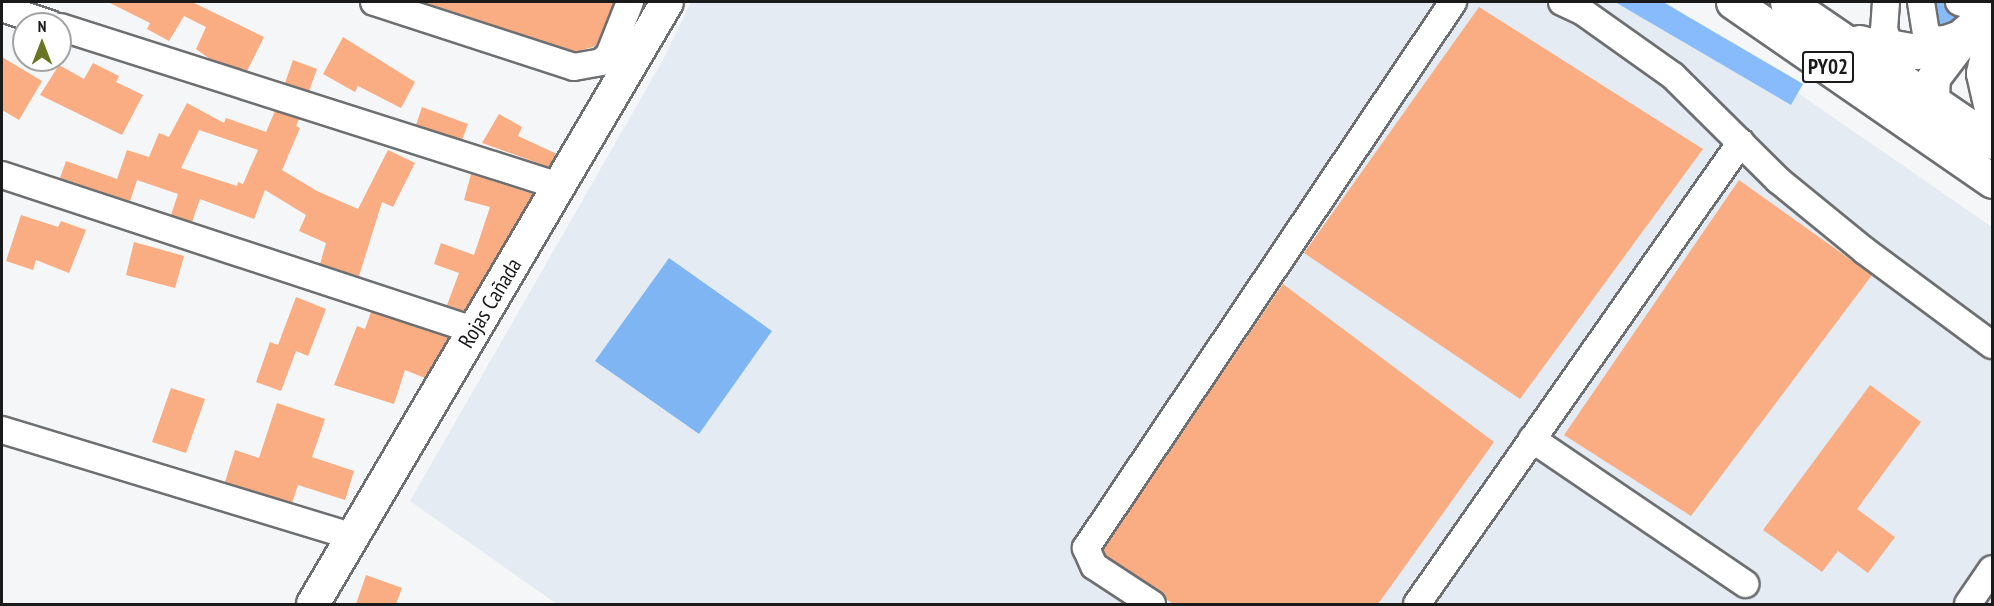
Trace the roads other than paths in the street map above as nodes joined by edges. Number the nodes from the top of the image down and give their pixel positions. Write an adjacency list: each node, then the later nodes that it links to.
1 (374, 2): 2 (street)
2 (630, 2)
3 (667, 2): 21 (main road, Rojas Cañada)
4 (1453, 2): 30 (street)
5 (1562, 2): 16 (street)
6 (1733, 2): 20 (highway, PY02)
7 (1751, 2): 14 (highway)
8 (1789, 2): 13 (highway, PY02)
9 (1885, 7): 10 (street); 11 (street)
10 (1921, 8): 11 (street)
11 (1975, 23): 13 (highway); 14 (main road); 15 (highway)
12 (72, 31): 21 (street)
13 (1832, 32): 14 (highway, PY02)
14 (1929, 95): 17 (highway, PY02); 18 (highway)
15 (1992, 114)
16 (1741, 142): 23 (street); 25 (street)
17 (1992, 142)
18 (1992, 168)
19 (2, 175): 22 (street)
20 (1992, 181)
21 (559, 186): 22 (main road, Rojas Cañada)
22 (474, 330): 26 (main road, Rojas Cañada)
23 (1992, 345)
24 (2, 430): 26 (street)
25 (1532, 439): 28 (street); 31 (street)
26 (350, 536): 29 (main road, Rojas Cañada)
27 (1992, 569): 32 (street)
28 (1745, 584)
29 (313, 604)
30 (1152, 604)
31 (1417, 604)
32 (1968, 604)

